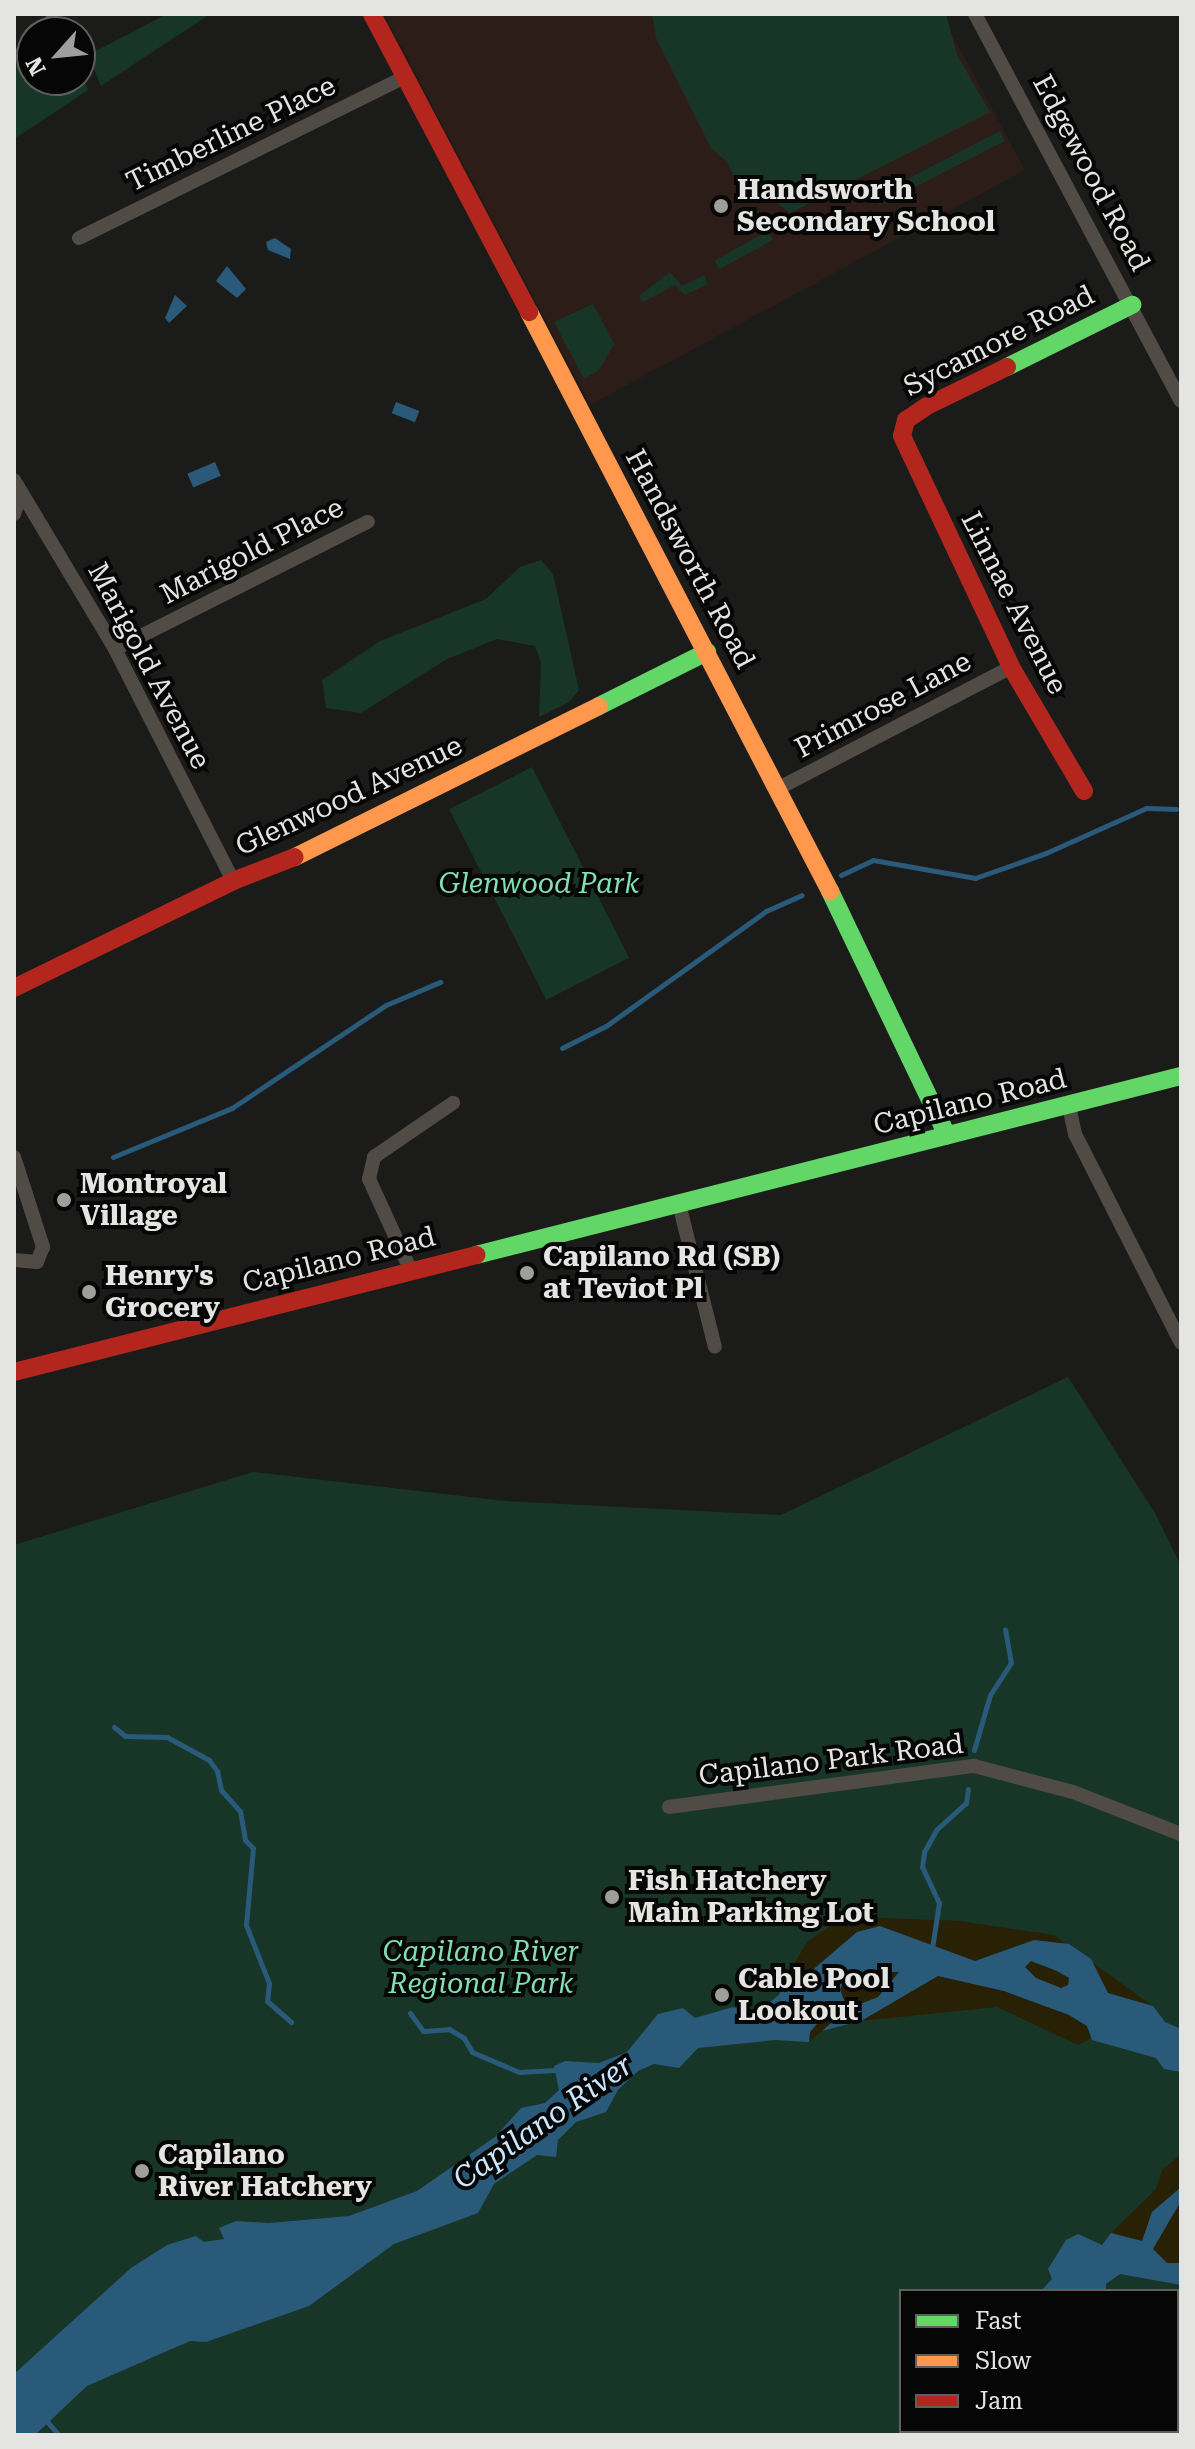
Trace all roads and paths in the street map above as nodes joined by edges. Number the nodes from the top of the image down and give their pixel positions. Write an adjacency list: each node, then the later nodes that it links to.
1 (372, 14): 3 (street, Handsworth Road)
2 (975, 14): 5 (street, Edgewood Road)
3 (405, 77): 4 (street, Timberline Place); 12 (street, Handsworth Road)
4 (79, 238)
5 (1132, 305): 6 (street, Edgewood Road); 7 (street, Sycamore Road)
6 (1181, 401)
7 (902, 436): 13 (street, Linnae Avenue)
8 (18, 486): 9 (street); 11 (street, Marigold Avenue)
9 (14, 514)
10 (368, 522): 11 (street, Marigold Place)
11 (115, 649): 16 (street, Marigold Avenue)
12 (707, 652): 14 (street, Handsworth Road); 16 (street, Glenwood Avenue)
13 (1011, 667): 14 (street, Primrose Lane); 15 (street, Linnae Avenue)
14 (779, 788): 21 (street, Handsworth Road)
15 (1084, 791)
16 (233, 881): 17 (street, Glenwood Avenue)
17 (14, 988)
18 (1181, 1076): 20 (street, Capilano Road)
19 (453, 1103): 25 (street)
20 (1069, 1106): 21 (street, Capilano Road); 26 (street)
21 (947, 1135): 23 (street, Capilano Road)
22 (14, 1157): 24 (street)
23 (679, 1204): 25 (street, Capilano Road); 27 (street)
24 (14, 1260)
25 (411, 1271): 28 (street, Capilano Road)
26 (1181, 1343)
27 (715, 1347)
28 (14, 1372)
29 (669, 1807): 30 (street, Capilano Park Road)
30 (1181, 1834)

